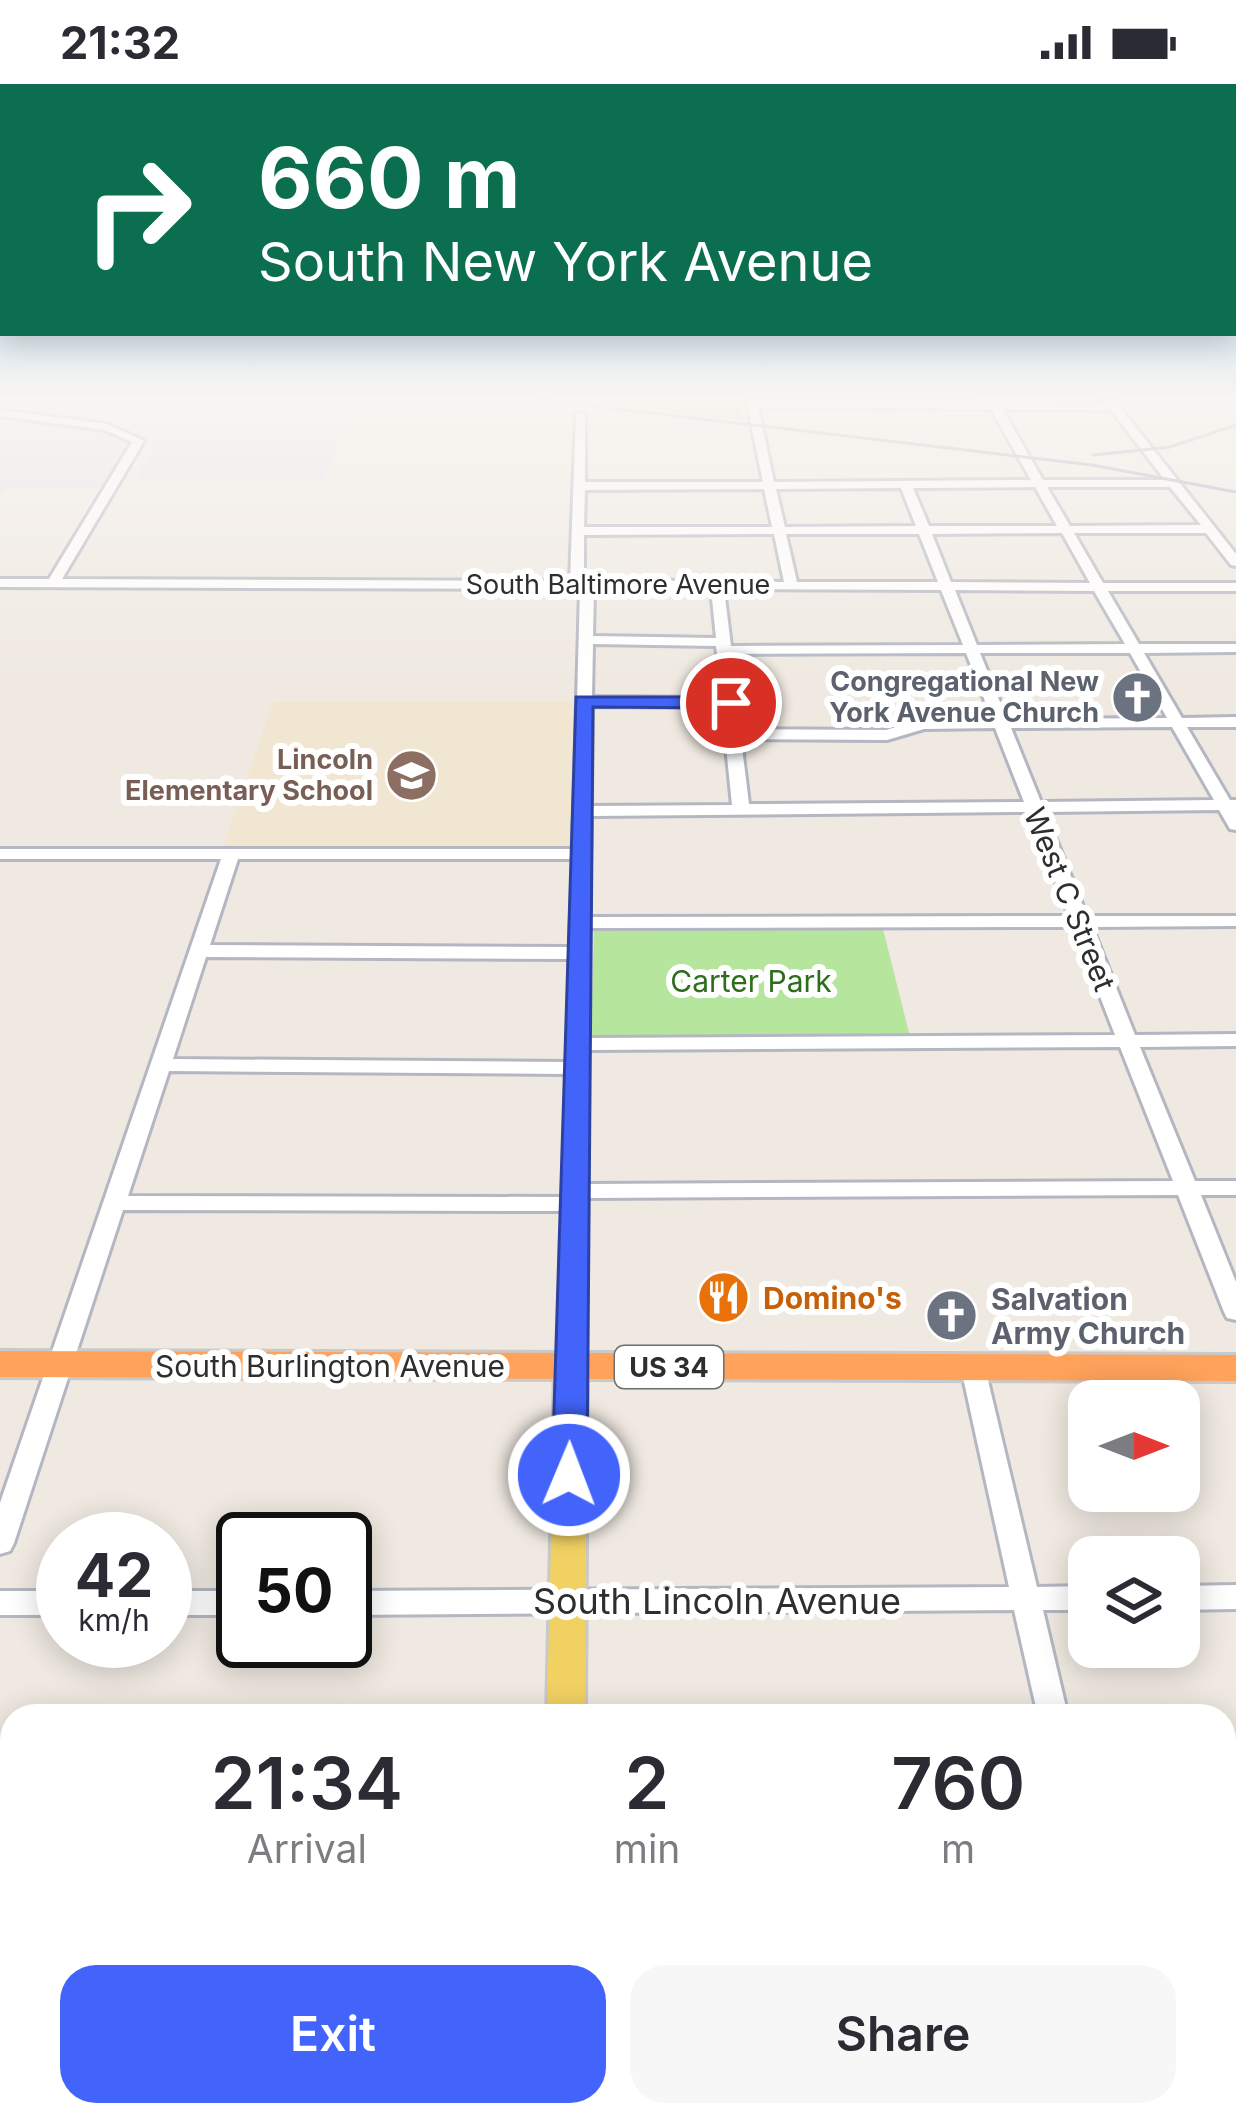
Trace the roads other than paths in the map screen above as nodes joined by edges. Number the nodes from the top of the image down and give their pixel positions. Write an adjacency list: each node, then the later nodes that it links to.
1 (108, 495): 14 (street)
2 (581, 495): 10 (street)
3 (771, 495): 11 (street)
4 (910, 495): 8 (street, West C Street)
5 (1046, 495): 9 (street)
6 (1184, 495): 7 (street)
7 (1211, 529): 9 (street); 12 (street)
8 (922, 530): 9 (street); 11 (street); 18 (street, West C Street)
9 (1066, 530): 19 (street)
10 (579, 531): 11 (street); 15 (street)
11 (780, 531): 17 (street)
12 (1236, 562)
13 (0, 583): 14 (street, South Baltimore Avenue)
14 (53, 583): 15 (street, South Baltimore Avenue)
15 (582, 583): 16 (street, South Baltimore Avenue); 21 (street)
16 (717, 585): 17 (street, South Baltimore Avenue); 22 (street)
17 (791, 585): 18 (street, South Baltimore Avenue)
18 (943, 586): 19 (street, South Baltimore Avenue); 25 (street, West C Street)
19 (1098, 586): 20 (street, South Baltimore Avenue); 24 (street)
20 (1236, 587)
21 (584, 640): 22 (street); 26 (street)
22 (723, 646): 25 (street); 27 (street)
23 (1236, 648): 24 (street)
24 (1134, 649): 25 (street); 28 (street)
25 (969, 650): 30 (street, West C Street)
26 (583, 701): 27 (street); 34 (street)
27 (731, 703): 31 (street)
28 (1176, 722): 29 (street); 30 (street); 32 (street)
29 (1236, 722)
30 (999, 723): 31 (street); 33 (street, West C Street)
31 (735, 734): 35 (street)
32 (1230, 805): 33 (street); 36 (street)
33 (1033, 806): 35 (street); 42 (street, West C Street)
34 (580, 811): 35 (street); 38 (street)
35 (741, 812)
36 (1236, 825)
37 (0, 854): 39 (street)
38 (581, 854): 39 (street); 41 (street)
39 (231, 855): 43 (street)
40 (1236, 921): 42 (street)
41 (579, 923): 42 (street); 44 (street)
42 (1081, 923): 46 (street, West C Street)
43 (199, 951): 44 (street); 48 (street)
44 (578, 953): 47 (street)
45 (1236, 1040): 46 (street)
46 (1127, 1041): 47 (street); 50 (street, West C Street)
47 (577, 1044): 49 (street)
48 (161, 1065): 49 (street); 53 (street)
49 (577, 1068): 52 (street)
50 (1186, 1188): 51 (street); 52 (street); 54 (street, West C Street)
51 (1236, 1188)
52 (574, 1197): 53 (street); 57 (street)
53 (114, 1203): 56 (street)
54 (1236, 1312)
55 (0, 1364): 56 (highway, South Burlington Avenue / US 34)
56 (59, 1364): 57 (highway, South Burlington Avenue / US 34); 60 (street)
57 (571, 1367): 58 (highway, South Burlington Avenue / US 34); 66 (main road)
58 (974, 1368): 59 (highway, South Burlington Avenue / US 34); 64 (street)
59 (1236, 1369)
60 (0, 1543)
61 (1068, 1598): 64 (street, South Lincoln Avenue)
62 (1200, 1598): 63 (street)
63 (1236, 1598)
64 (1027, 1599): 66 (street, South Lincoln Avenue); 70 (street)
65 (372, 1603): 66 (street, South Lincoln Avenue)
66 (568, 1603): 69 (main road)
67 (0, 1604): 68 (street)
68 (36, 1604)
69 (566, 1704)
70 (1050, 1704)

